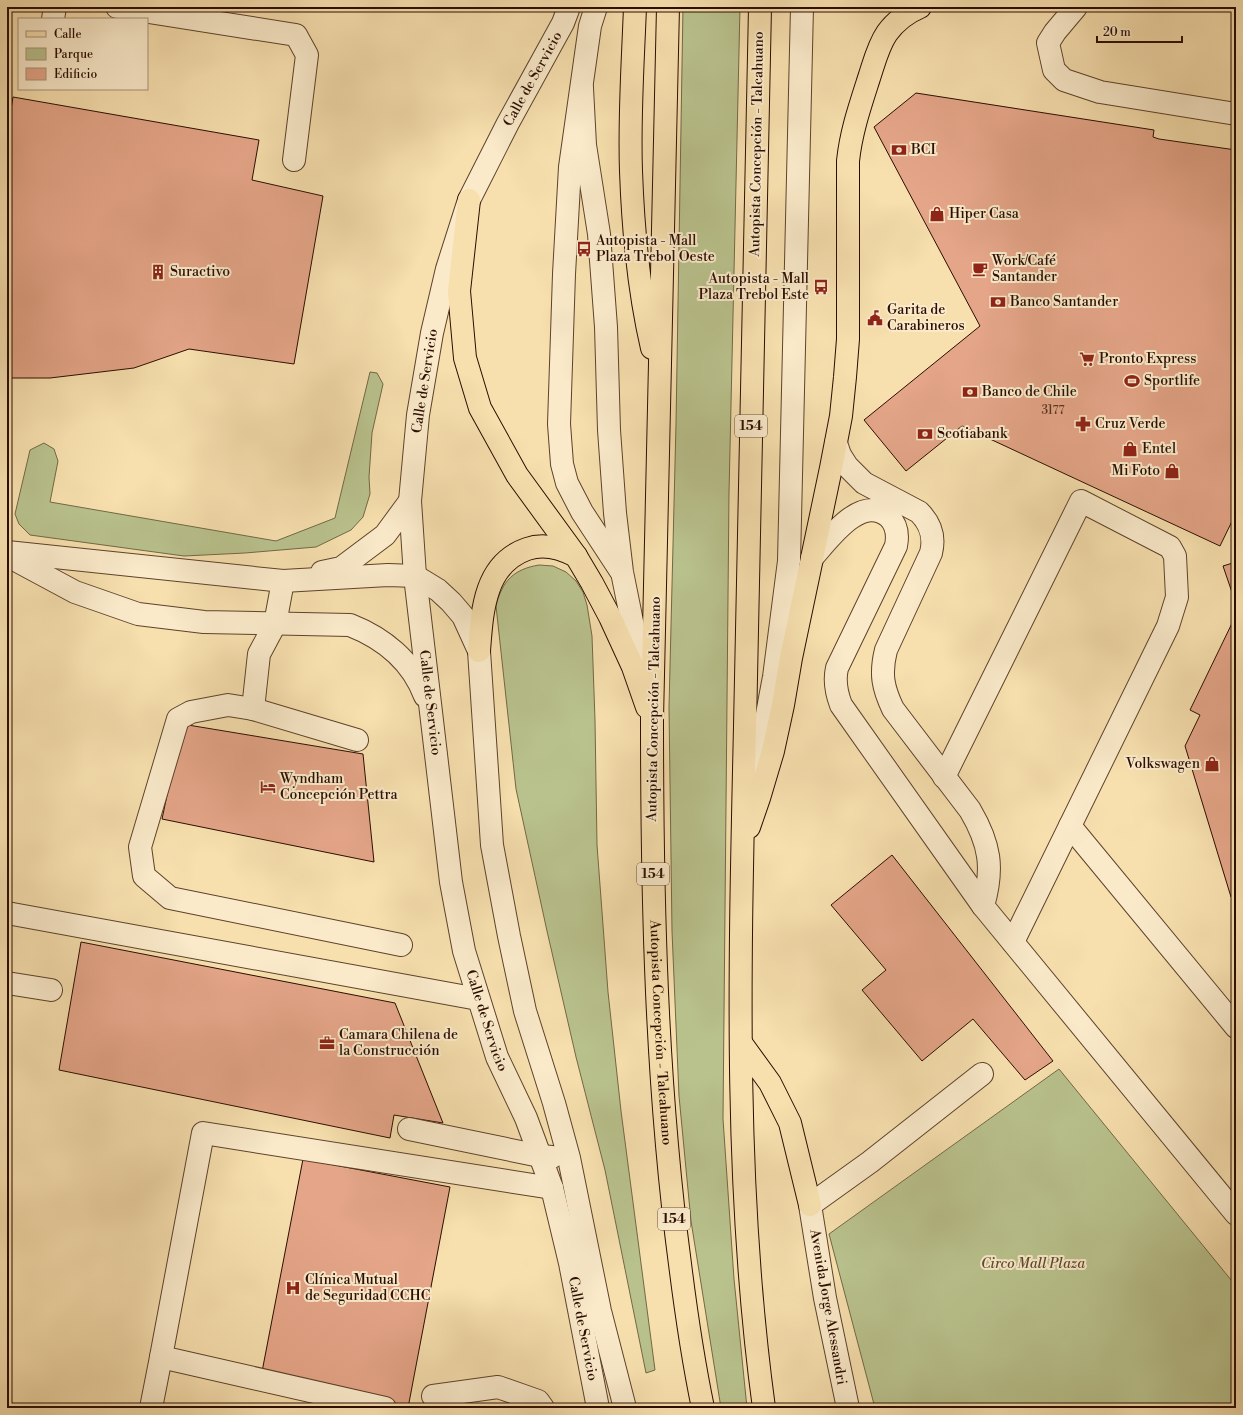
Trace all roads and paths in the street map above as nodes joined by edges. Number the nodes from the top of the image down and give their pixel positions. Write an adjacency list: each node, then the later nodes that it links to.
1 (54, 7): 11 (street)
2 (117, 7): 14 (street)
3 (569, 7): 15 (street, Calle de Servicio)
4 (596, 7): 12 (street)
5 (635, 7): 16 (main road)
6 (668, 7): 16 (main road, Autopista Concepción - Talcahuano / 154)
7 (760, 7): 34 (main road, Autopista Concepción - Talcahuano / 154)
8 (802, 7): 34 (street)
9 (920, 7): 17 (main road)
10 (1076, 7): 13 (street)
11 (54, 18)
12 (582, 88): 23 (street); 23 (street)
13 (1236, 114)
14 (294, 160)
15 (469, 200): 18 (street, Calle de Servicio); 21 (main road)
16 (660, 385): 30 (main road, Autopista Concepción - Talcahuano / 154)
17 (836, 443): 22 (main road); 32 (street)
18 (410, 501): 24 (street, Calle de Servicio); 25 (street)
19 (7, 552): 25 (street)
20 (7, 556): 26 (street)
21 (576, 556): 27 (main road); 30 (main road)
22 (812, 558): 34 (main road); 35 (street)
23 (622, 572): 30 (street)
24 (415, 576): 25 (street); 27 (street); 29 (street, Calle de Servicio)
25 (283, 581): 26 (street)
26 (275, 624): 28 (street); 29 (street)
27 (479, 651): 47 (street, Calle de Servicio)
28 (253, 709): 31 (street); 38 (street)
29 (431, 714): 41 (street, Calle de Servicio)
30 (652, 719): 58 (main road, Autopista Concepción - Talcahuano / 154)
31 (357, 740)
32 (944, 777): 33 (street); 35 (street)
33 (1070, 826): 37 (street); 42 (street)
34 (742, 845): 43 (main road, Autopista Concepción - Talcahuano / 154)
35 (983, 906): 37 (street)
36 (7, 913): 41 (street)
37 (1013, 942): 50 (street)
38 (401, 945)
39 (7, 983): 40 (street)
40 (51, 990)
41 (478, 1000): 46 (street, Calle de Servicio)
42 (1236, 1027)
43 (741, 1043): 49 (main road); 59 (main road, Autopista Concepción - Talcahuano / 154)
44 (982, 1074): 49 (street)
45 (409, 1129): 46 (street)
46 (540, 1156): 47 (street); 48 (street, Calle de Servicio)
47 (569, 1158): 57 (street, Calle de Servicio)
48 (552, 1188): 51 (street); 56 (street, Calle de Servicio)
49 (810, 1205): 60 (street, Avenida Jorge Alessandri)
50 (1236, 1214)
51 (162, 1357): 53 (street); 54 (street)
52 (432, 1396): 55 (street)
53 (151, 1408)
54 (385, 1408)
55 (543, 1408)
56 (598, 1408)
57 (625, 1408)
58 (703, 1408)
59 (764, 1408)
60 (848, 1408)

